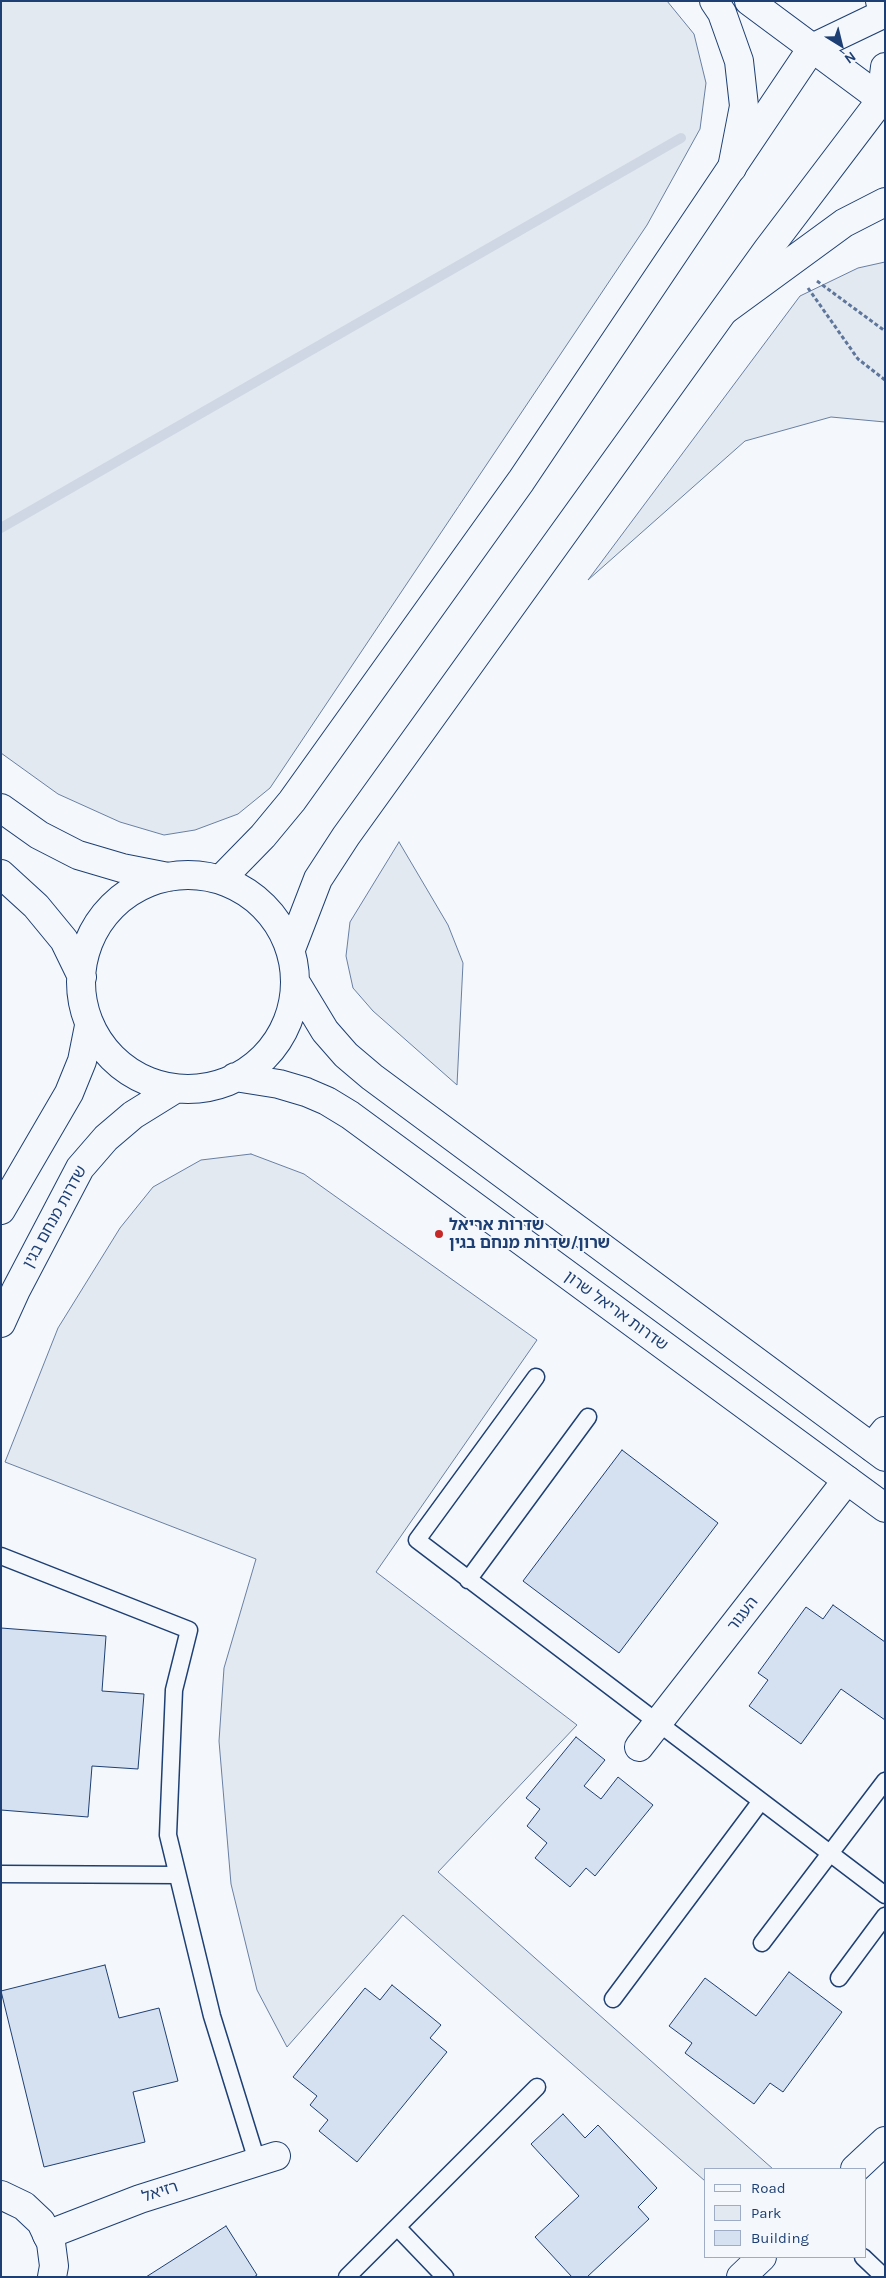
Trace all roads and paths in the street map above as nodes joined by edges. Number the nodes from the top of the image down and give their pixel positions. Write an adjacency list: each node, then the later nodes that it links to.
1 (714, 1): 9 (main road)
2 (749, 1): 6 (main road)
3 (880, 1): 4 (main road)
4 (885, 5)
5 (885, 12): 6 (main road)
6 (812, 48): 8 (main road); 9 (main road)
7 (885, 67): 8 (main road)
8 (883, 101): 12 (main road)
9 (732, 168): 18 (main road)
10 (885, 202): 11 (main road)
11 (789, 261): 12 (main road); 13 (path); 14 (path)
12 (725, 310): 19 (main road)
13 (885, 331)
14 (885, 380)
15 (1, 808): 17 (main road)
16 (1, 874): 20 (main road)
17 (170, 877): 18 (main road); 20 (main road)
18 (221, 879): 19 (main road)
19 (291, 949): 21 (main road)
20 (82, 977): 22 (main road)
21 (296, 983): 23 (main road); 29 (main road)
22 (89, 1026): 24 (main road); 25 (main road)
23 (235, 1077): 24 (main road); 30 (main road, שדרות אריאל שרון)
24 (175, 1089): 26 (main road, שדרות מנחם בגין)
25 (1, 1210)
26 (1, 1323)
27 (536, 1377): 33 (lane)
28 (588, 1417): 33 (lane)
29 (880, 1445)
30 (847, 1480): 31 (main road, שדרות אריאל שרון); 34 (main road, העגור)
31 (885, 1508)
32 (1, 1556): 40 (lane)
33 (468, 1580): 34 (lane)
34 (658, 1723): 35 (main road, העגור); 37 (lane)
35 (639, 1747)
36 (885, 1781): 38 (lane)
37 (761, 1801): 38 (lane); 45 (lane)
38 (830, 1853): 41 (lane); 43 (lane)
39 (1, 1874): 40 (lane)
40 (177, 1875): 48 (lane)
41 (885, 1895)
42 (885, 1916): 44 (lane)
43 (762, 1943)
44 (839, 1978)
45 (613, 1999)
46 (537, 2087): 51 (lane)
47 (885, 2141): 49 (main road)
48 (266, 2159): 52 (main road, רזיאל)
49 (856, 2168)
50 (2, 2194): 52 (main road)
51 (396, 2227): 56 (lane); 57 (lane)
52 (47, 2235): 55 (main road)
53 (761, 2258): 58 (main road)
54 (865, 2258): 59 (lane)
55 (52, 2277)
56 (347, 2277)
57 (445, 2277)
58 (741, 2277)
59 (884, 2277)

